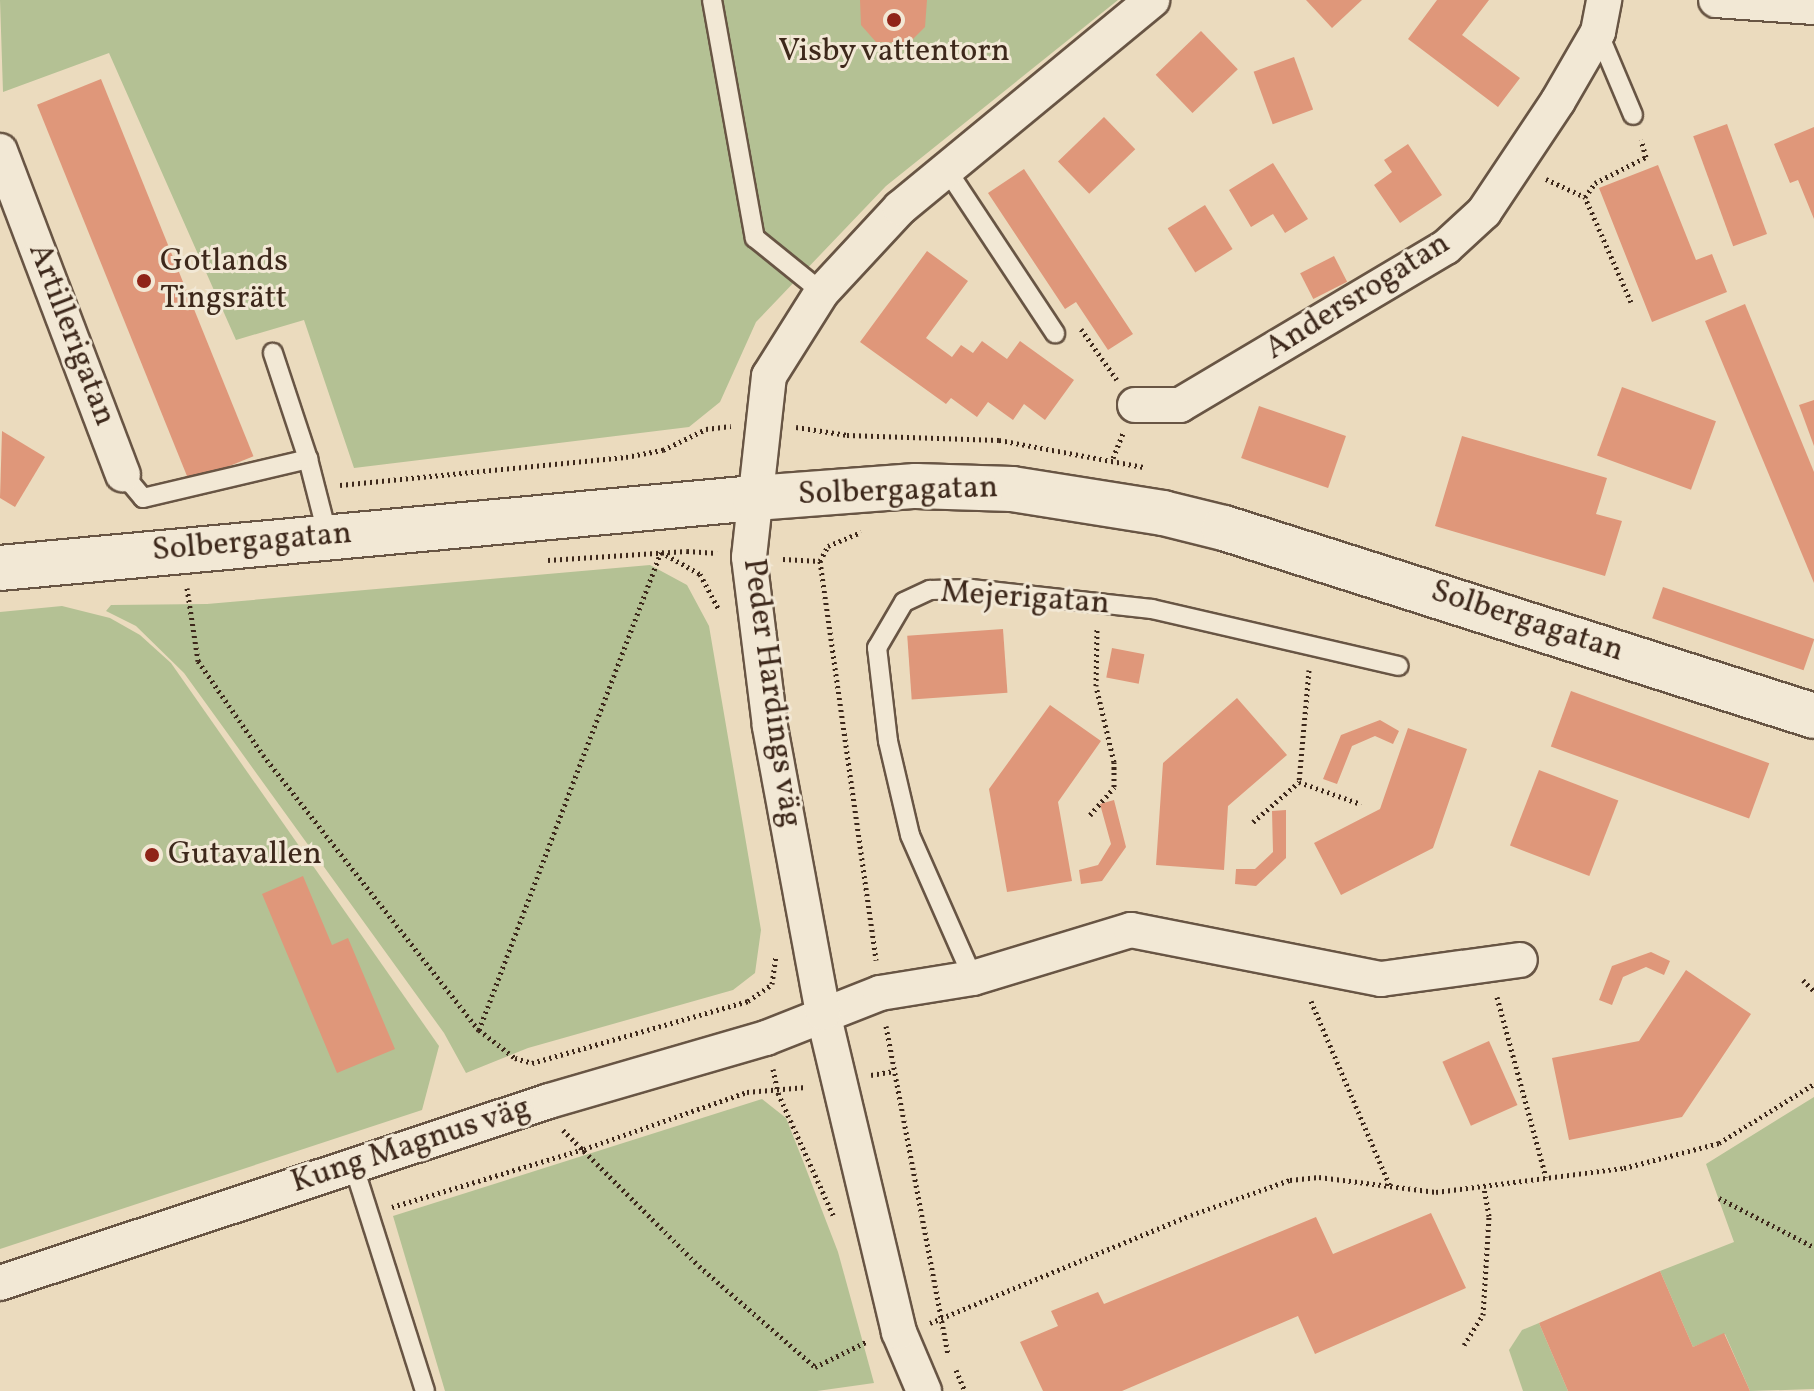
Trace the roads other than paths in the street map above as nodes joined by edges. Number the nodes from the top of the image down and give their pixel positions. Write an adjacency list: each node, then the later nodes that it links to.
1 (712, 0): 9 (lane)
2 (1152, 0): 8 (street, Peder Hardings väg)
3 (1716, 0): 4 (street)
4 (1814, 7)
5 (1601, 16): 6 (lane); 12 (street, Andersrogatan)
6 (1633, 115)
7 (0, 151): 14 (street, Artillerigatan)
8 (947, 170): 9 (street, Peder Hardings väg); 10 (lane)
9 (822, 292): 15 (street, Peder Hardings väg)
10 (1055, 333)
11 (273, 353): 13 (lane)
12 (1135, 405)
13 (308, 459): 14 (lane); 16 (lane)
14 (123, 474)
15 (755, 498): 16 (main road, Solbergagatan); 19 (main road, Solbergagatan); 22 (street, Peder Hardings väg)
16 (328, 537): 17 (main road, Solbergagatan)
17 (0, 568)
18 (1398, 666): 21 (lane, Mejerigatan)
19 (1814, 716)
20 (1504, 963): 21 (street)
21 (973, 978): 22 (street)
22 (823, 1013): 23 (street, Kung Magnus väg); 26 (street, Peder Hardings väg)
23 (353, 1164): 24 (street, Kung Magnus väg); 25 (lane)
24 (0, 1283)
25 (425, 1391)
26 (924, 1391)

